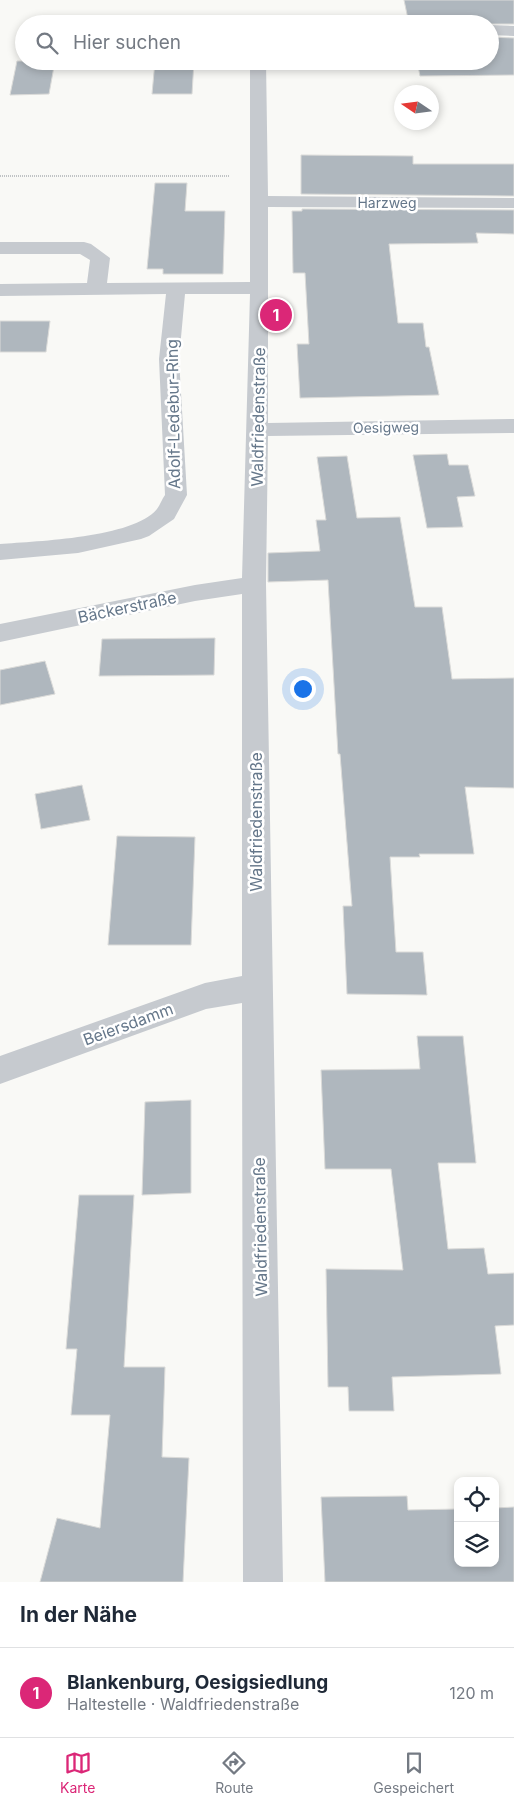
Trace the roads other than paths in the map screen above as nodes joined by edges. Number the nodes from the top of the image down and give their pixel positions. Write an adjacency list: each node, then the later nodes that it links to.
1 (499, 31): 2 (street)
2 (514, 32)
3 (258, 70): 4 (street, Waldfriedenstraße)
4 (260, 201): 5 (street, Harzweg); 8 (street, Waldfriedenstraße)
5 (514, 203)
6 (0, 248): 9 (street)
7 (176, 288): 8 (street); 9 (street); 13 (street, Adolf-Ledebur-Ring)
8 (260, 288): 12 (street, Waldfriedenstraße)
9 (96, 289): 10 (street)
10 (0, 290)
11 (514, 426): 12 (street, Oesigweg)
12 (259, 430): 14 (street, Waldfriedenstraße)
13 (0, 552)
14 (254, 584): 15 (street, Bäckerstraße); 16 (street, Waldfriedenstraße)
15 (0, 633)
16 (258, 987): 17 (street, Beiersdamm); 18 (street, Waldfriedenstraße)
17 (0, 1070)
18 (263, 1582)

